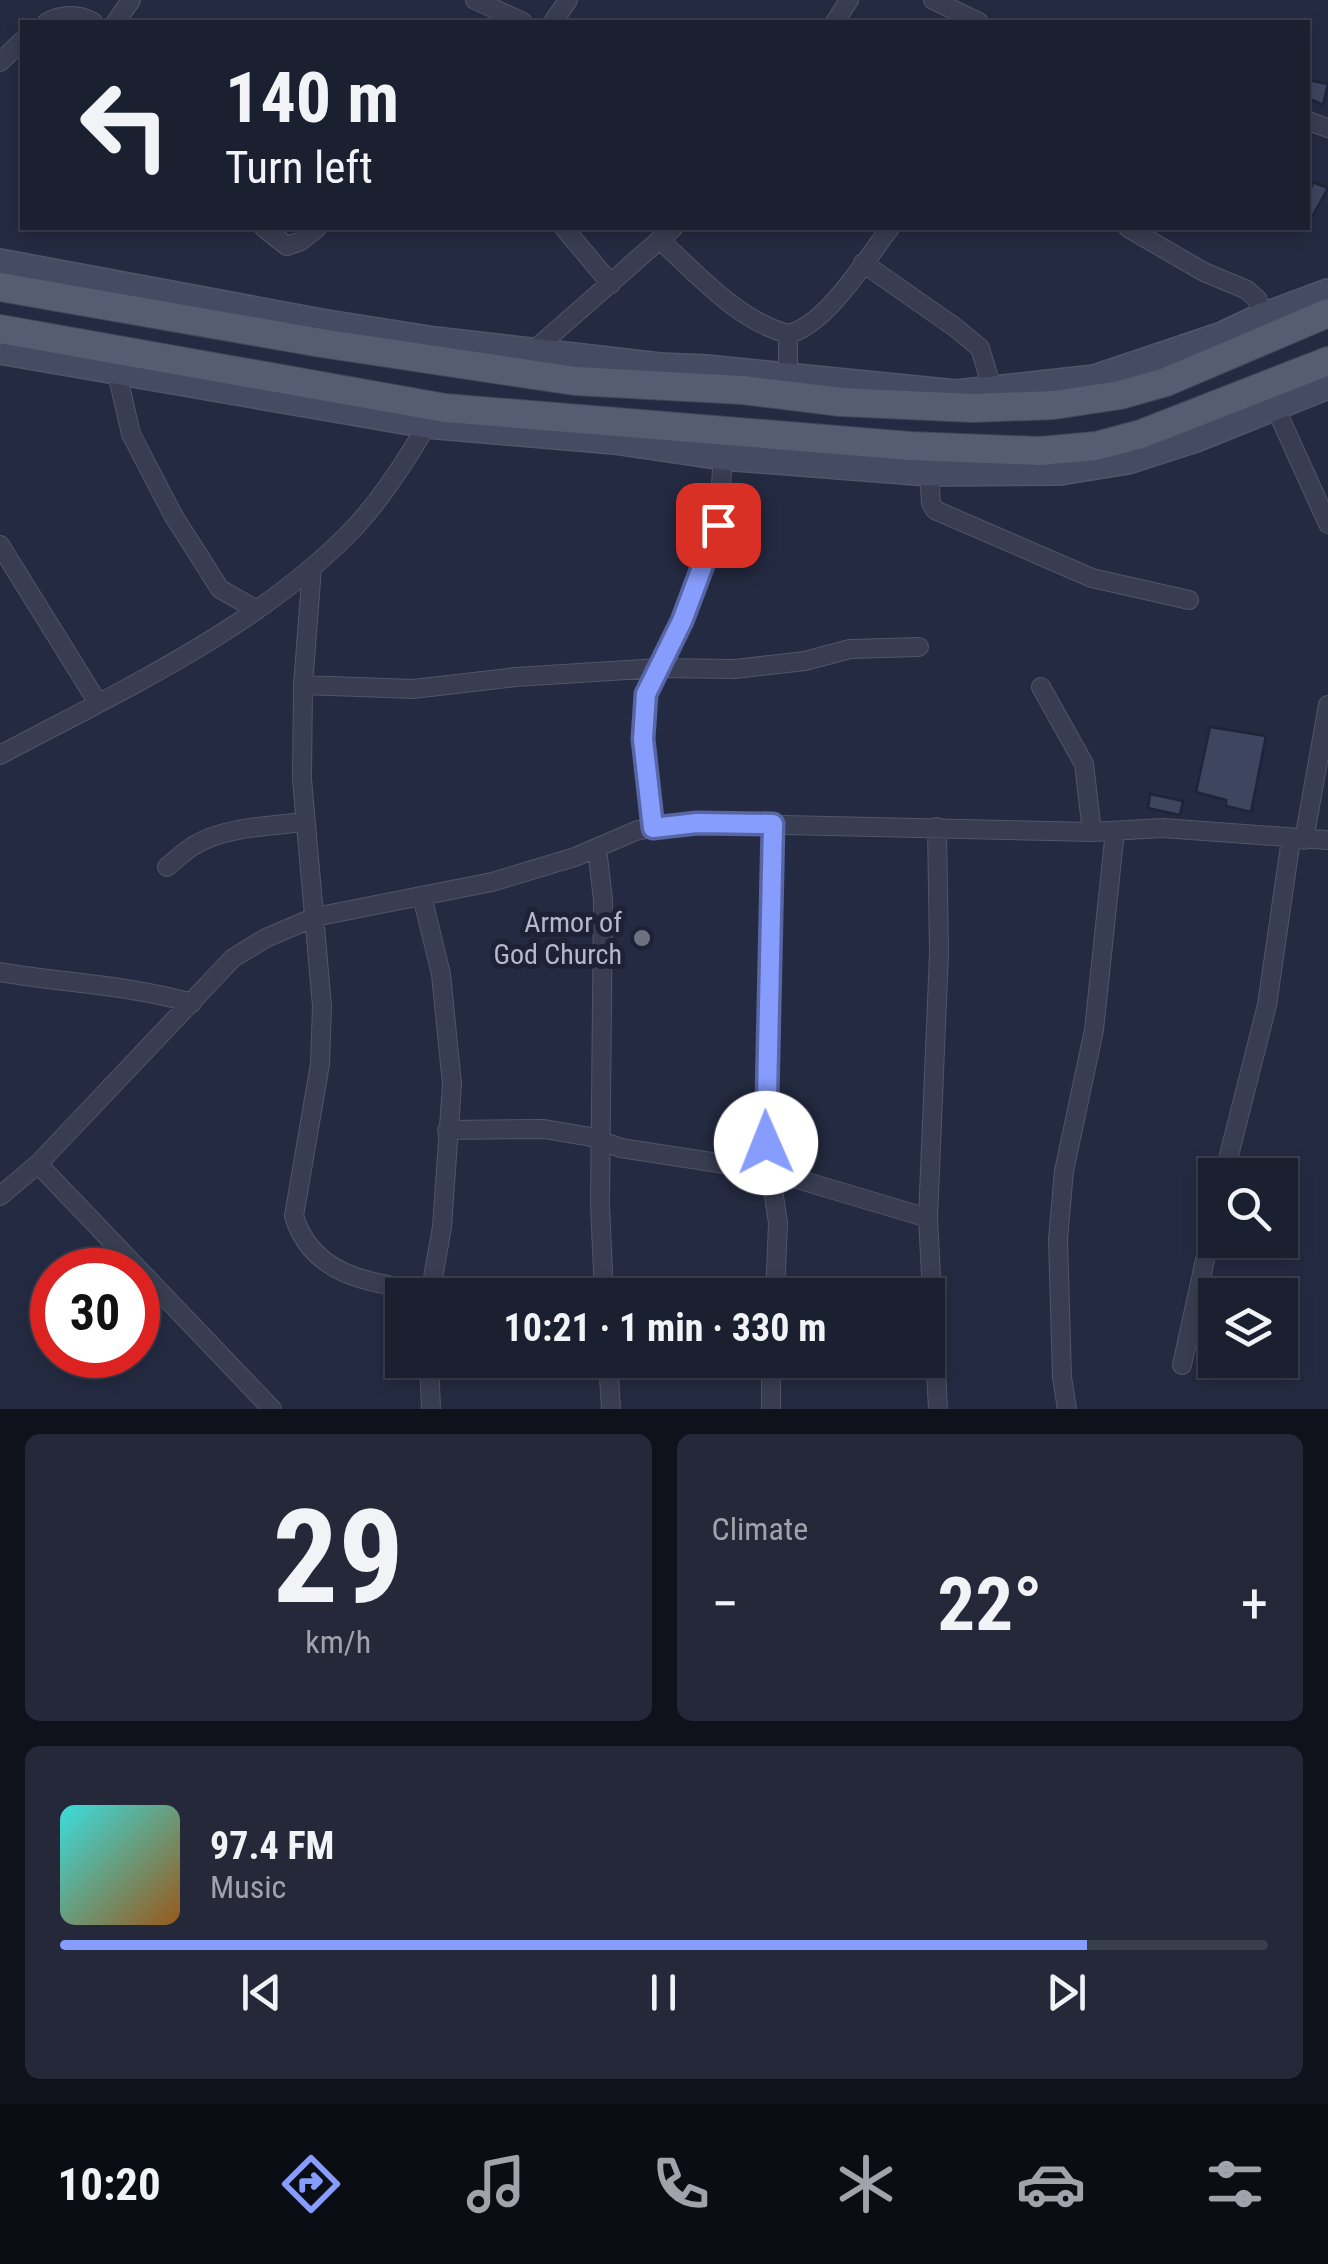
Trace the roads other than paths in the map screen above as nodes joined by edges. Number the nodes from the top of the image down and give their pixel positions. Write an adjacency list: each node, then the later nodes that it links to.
1 (475, 0): 5 (street)
2 (933, 0): 6 (street)
3 (53, 20): 4 (street)
4 (88, 20)
5 (511, 20)
6 (975, 20)
7 (20, 44): 8 (street)
8 (0, 62)
9 (266, 230): 10 (street)
10 (315, 230)
11 (566, 230): 17 (street)
12 (888, 230): 16 (street)
13 (1131, 230): 22 (street)
14 (666, 234): 17 (street); 25 (street)
15 (0, 262): 24 (street)
16 (863, 263): 25 (street); 36 (street)
17 (611, 284): 29 (street)
18 (0, 287): 20 (main road)
19 (1328, 292): 22 (street)
20 (94, 305): 26 (main road); 27 (main road)
21 (1328, 313): 38 (main road)
22 (1260, 317): 36 (street)
23 (0, 328): 27 (main road)
24 (384, 332): 26 (main road); 29 (street)
25 (788, 334): 33 (street)
26 (342, 345): 37 (main road)
27 (87, 346): 34 (main road)
28 (0, 351): 32 (street)
29 (532, 352): 31 (street)
30 (1328, 361): 41 (main road)
31 (706, 368): 33 (street); 37 (main road)
32 (118, 373): 34 (street); 48 (street)
33 (788, 376): 36 (street)
34 (215, 379): 40 (street); 41 (main road)
35 (1328, 386): 39 (street)
36 (992, 388)
37 (742, 390): 38 (main road)
38 (916, 406): 41 (main road)
39 (1276, 408): 43 (street); 44 (street)
40 (427, 425): 42 (street); 46 (street)
41 (910, 446)
42 (724, 457): 43 (street); 50 (street)
43 (929, 473): 47 (street)
44 (1328, 524)
45 (0, 545): 53 (street)
46 (312, 568): 48 (street); 51 (street)
47 (1190, 600)
48 (257, 610): 53 (street)
49 (919, 646): 50 (street)
50 (658, 668): 51 (street); 59 (street)
51 (302, 685): 56 (street)
52 (1041, 687): 61 (street)
53 (98, 703): 55 (street)
54 (1328, 705): 62 (street)
55 (0, 755)
56 (305, 822): 65 (street); 67 (street)
57 (773, 824): 58 (street); 59 (street); 74 (street)
58 (937, 827): 61 (street); 76 (street)
59 (653, 828): 64 (street)
60 (1115, 830): 61 (street); 62 (street); 91 (street)
61 (1092, 832)
62 (1297, 840): 63 (street); 72 (street)
63 (1328, 840)
64 (597, 848): 66 (street); 71 (street)
65 (167, 867)
66 (422, 896): 67 (street); 70 (street)
67 (315, 917): 69 (street); 81 (street)
68 (0, 972): 69 (street)
69 (192, 1003): 73 (street)
70 (448, 1130): 71 (street); 78 (street)
71 (602, 1141): 74 (street); 79 (street)
72 (1228, 1158)
73 (38, 1164): 75 (street); 86 (street)
74 (770, 1171): 76 (street); 80 (street)
75 (0, 1196)
76 (928, 1218): 90 (street)
77 (1205, 1258): 82 (street)
78 (433, 1278)
79 (604, 1278)
80 (776, 1278)
81 (385, 1285)
82 (1182, 1365)
83 (430, 1378): 87 (street)
84 (609, 1378): 88 (street)
85 (772, 1378): 89 (street)
86 (272, 1409)
87 (431, 1409)
88 (611, 1409)
89 (772, 1409)
90 (938, 1409)
91 (1068, 1409)

